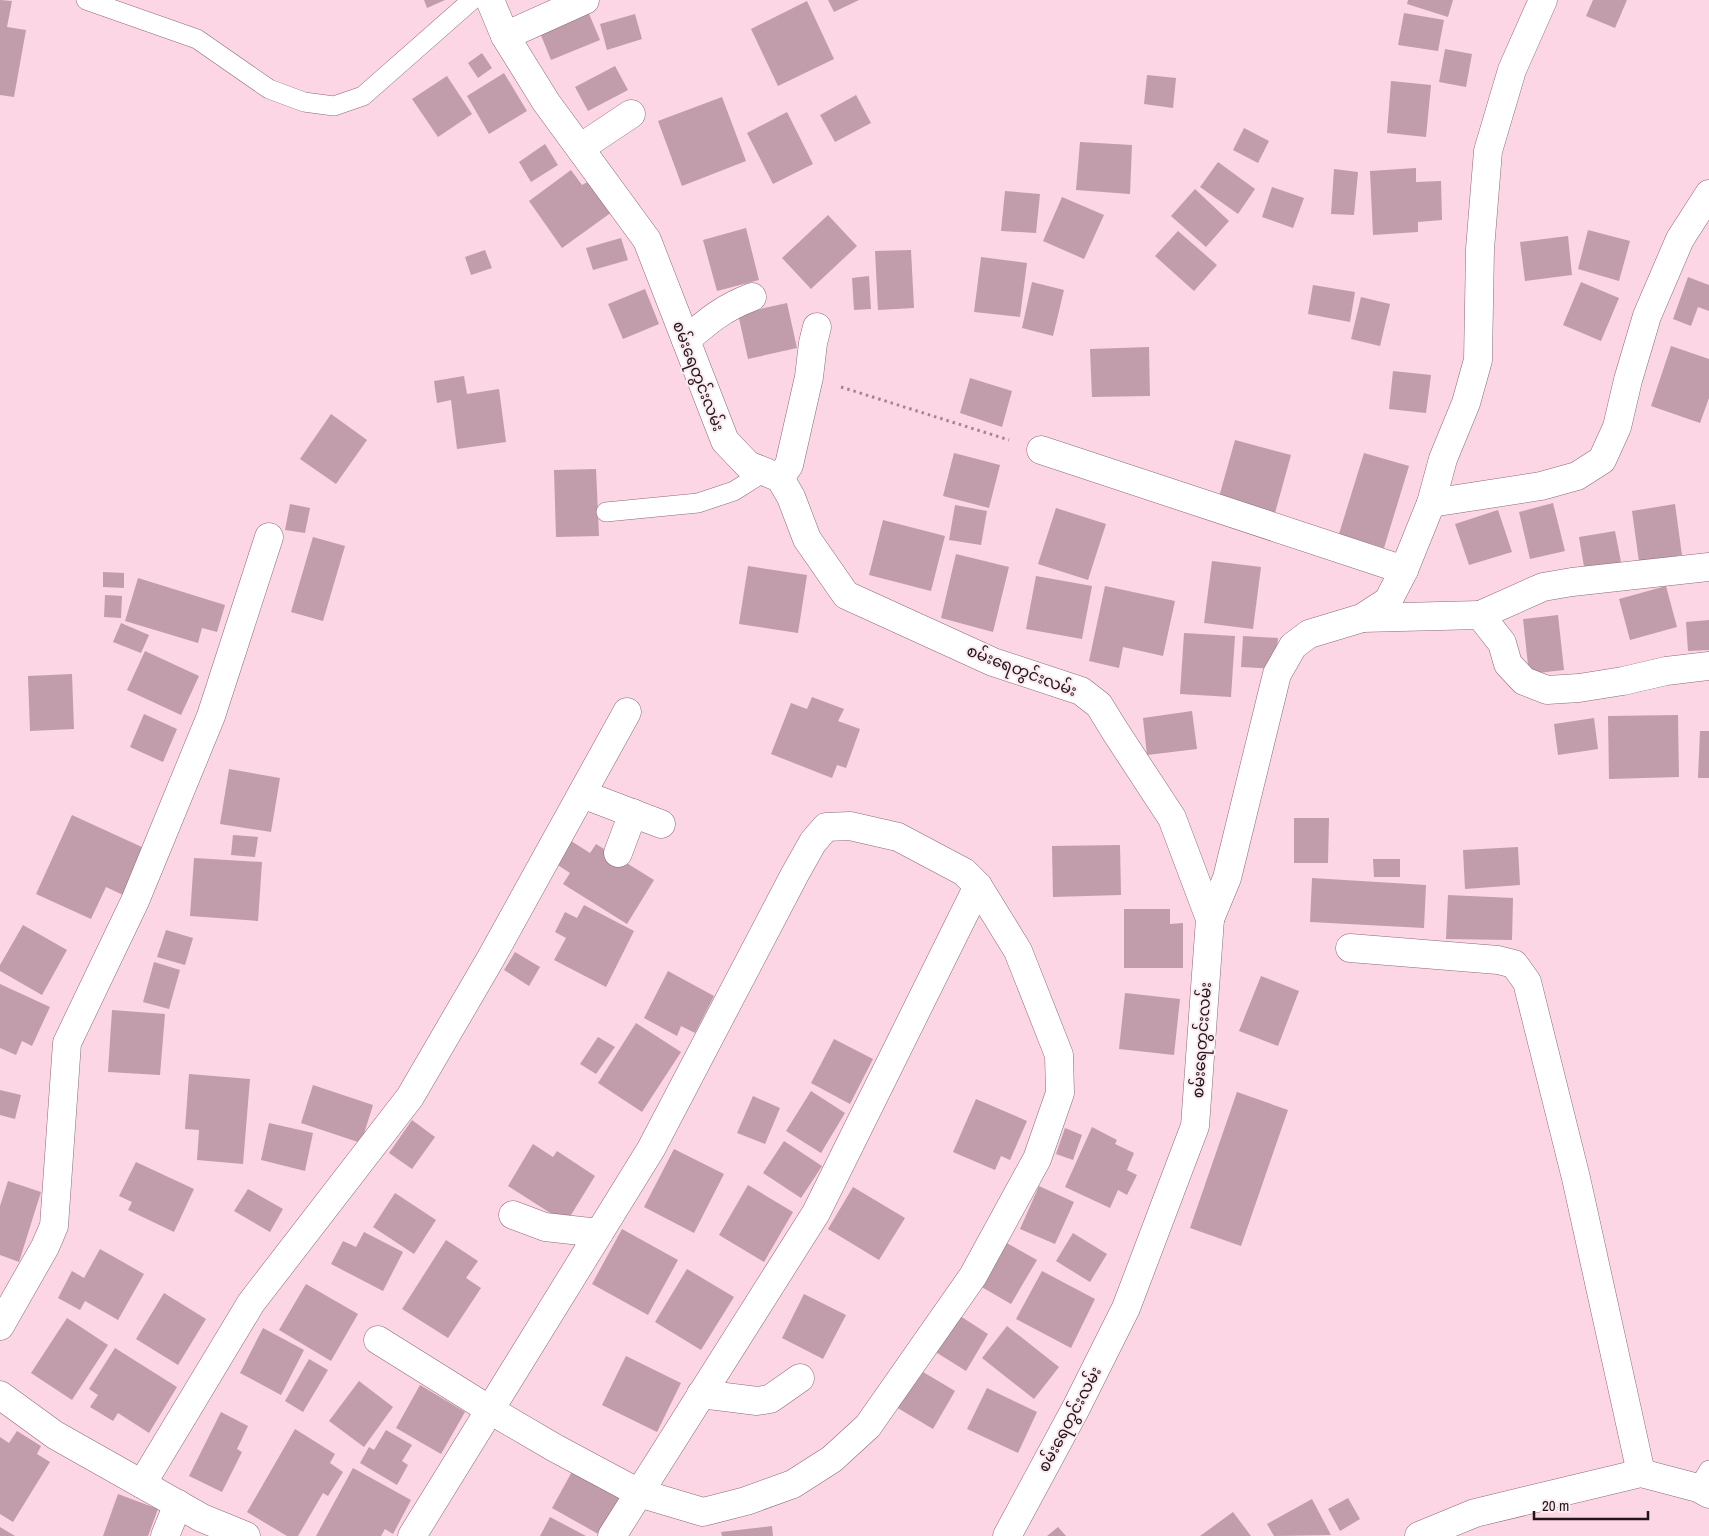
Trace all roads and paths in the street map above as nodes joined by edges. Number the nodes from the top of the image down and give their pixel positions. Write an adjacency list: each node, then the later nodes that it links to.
1 (86, 0): 2 (lane)
2 (472, 0)
3 (490, 0): 6 (street, စမ်းရေတွင်းလမ်း)
4 (585, 0): 6 (street)
5 (1543, 0): 16 (street)
6 (505, 36): 8 (street, စမ်းရေတွင်းလမ်း)
7 (631, 114): 8 (street)
8 (580, 148): 12 (street, စမ်းရေတွင်းလမ်း)
9 (1709, 194): 16 (street)
10 (752, 297): 12 (street)
11 (817, 328): 13 (street)
12 (686, 340): 15 (street, စမ်းရေတွင်းလမ်း)
13 (809, 377): 14 (path); 15 (street)
14 (1041, 450): 20 (street)
15 (772, 475): 17 (lane); 30 (street, စမ်းရေတွင်းလမ်း)
16 (1431, 504): 20 (street)
17 (606, 512)
18 (269, 537): 34 (street)
19 (1709, 567): 21 (street)
20 (1404, 570): 22 (street)
21 (1480, 615): 22 (street); 23 (street)
22 (1362, 618): 30 (street)
23 (1709, 666)
24 (627, 712): 25 (street)
25 (582, 794): 26 (street); 41 (street)
26 (632, 813): 27 (street); 28 (street)
27 (661, 824)
28 (618, 853)
29 (978, 886): 33 (street); 37 (street); 43 (street)
30 (1210, 919): 49 (street, စမ်းရေတွင်းလမ်း)
31 (1350, 948): 40 (street)
32 (513, 1215): 33 (street)
33 (599, 1233): 39 (street)
34 (0, 1326)
35 (378, 1340): 39 (street)
36 (800, 1378): 37 (street)
37 (701, 1394): 43 (street)
38 (0, 1395): 41 (street)
39 (490, 1410): 43 (street); 47 (street)
40 (1641, 1473): 42 (street); 50 (street)
41 (142, 1484): 44 (street)
42 (1705, 1484)
43 (639, 1493): 48 (street)
44 (178, 1504): 45 (street); 46 (street)
45 (165, 1536)
46 (246, 1536)
47 (412, 1536)
48 (612, 1536)
49 (1007, 1536)
50 (1419, 1536)

